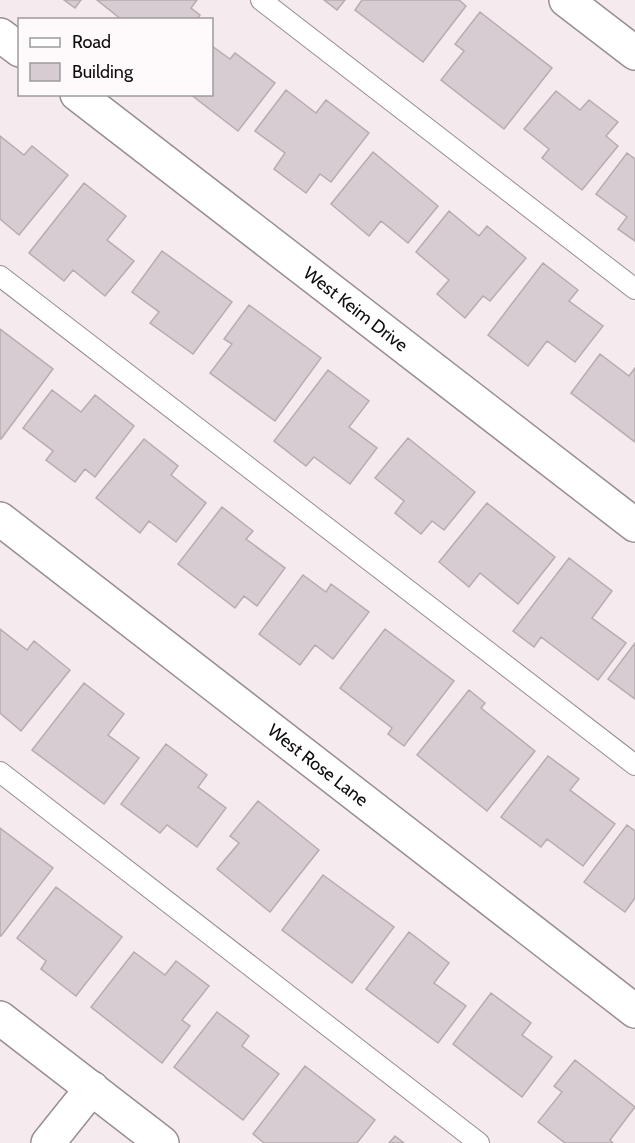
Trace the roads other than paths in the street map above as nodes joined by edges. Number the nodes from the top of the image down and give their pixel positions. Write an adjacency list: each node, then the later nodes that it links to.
1 (261, 0): 8 (lane)
2 (566, 0): 5 (street)
3 (0, 35): 4 (street)
4 (18, 48)
5 (635, 54)
6 (80, 96): 10 (street, West Keim Drive)
7 (0, 276): 11 (lane)
8 (635, 289)
9 (0, 519): 13 (street, West Rose Lane)
10 (635, 525)
11 (635, 765)
12 (0, 772): 18 (lane)
13 (635, 1011)
14 (0, 1018): 15 (street)
15 (92, 1088): 16 (street); 17 (street)
16 (48, 1143)
17 (162, 1143)
18 (479, 1143)

